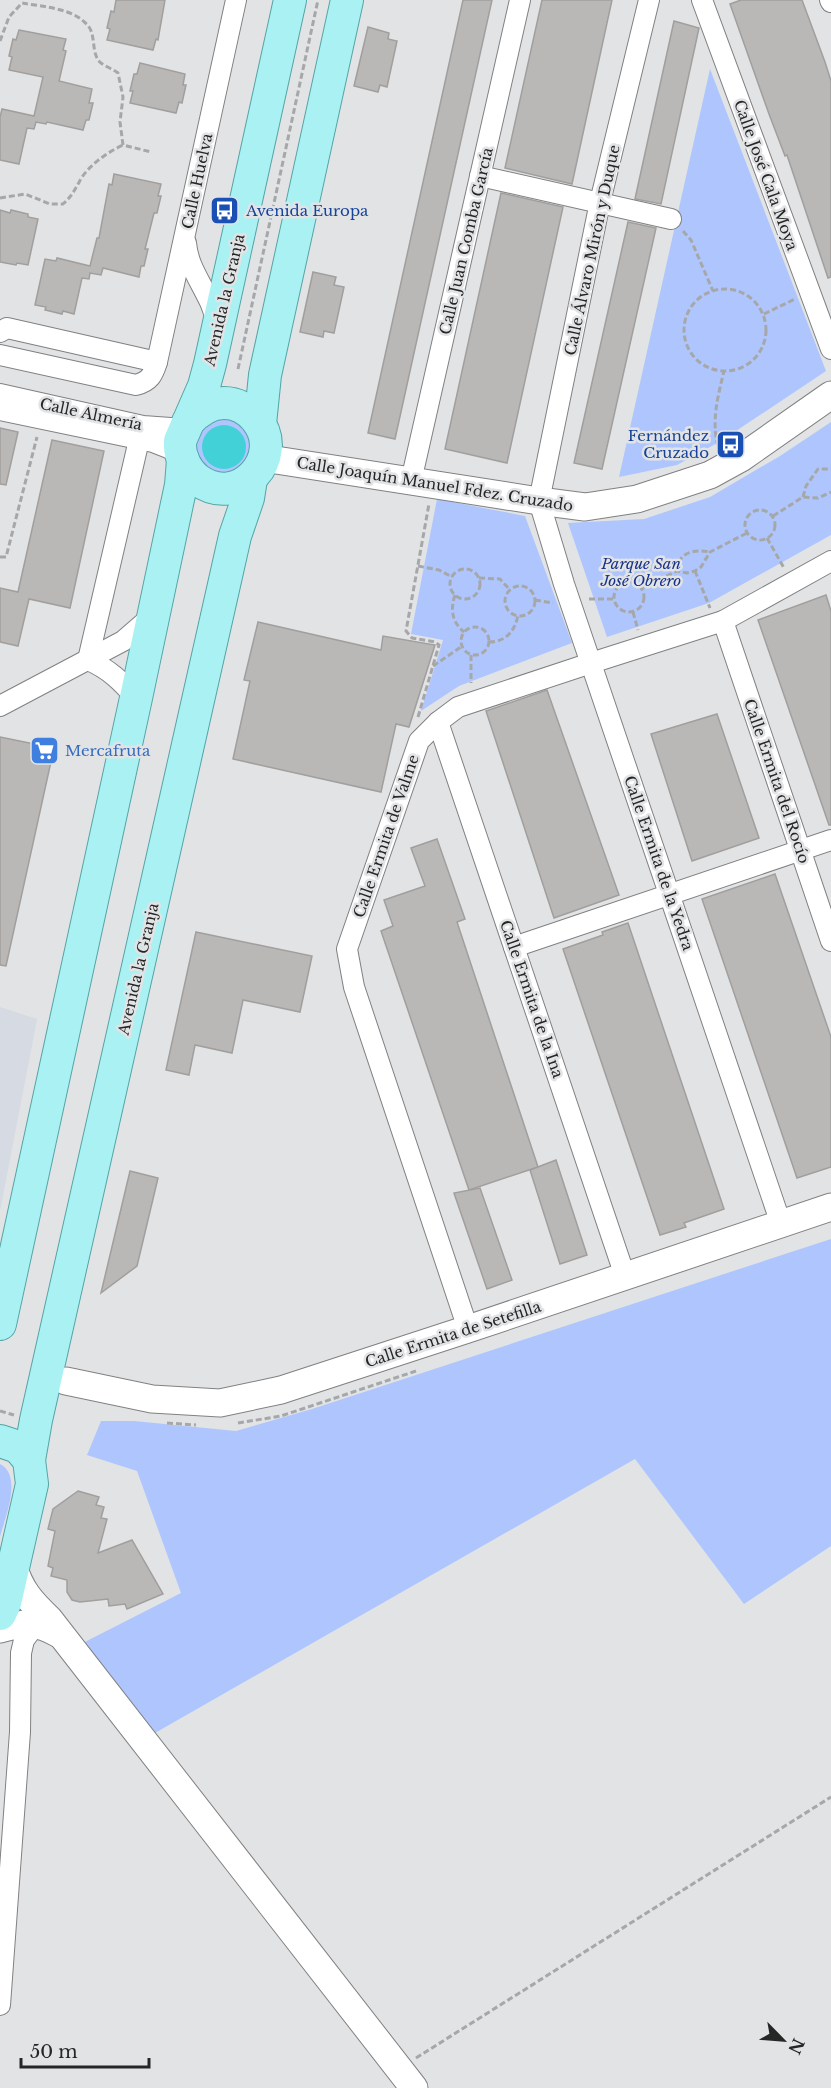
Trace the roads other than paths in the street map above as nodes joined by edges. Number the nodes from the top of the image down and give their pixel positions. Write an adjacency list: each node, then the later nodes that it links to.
1 (236, 0): 10 (street, Calle Huelva)
2 (290, 0): 11 (main road, Avenida la Granja)
3 (347, 0): 16 (main road, Avenida la Granja)
4 (520, 0): 7 (street, Calle Juan Comba García)
5 (649, 0): 8 (street, Calle Álvaro Mirón y Duque)
6 (702, 0): 13 (street, Calle José Cala Moya)
7 (480, 176): 8 (street); 24 (street, Calle Juan Comba García)
8 (600, 202): 9 (street); 25 (street, Calle Álvaro Mirón y Duque)
9 (671, 219)
10 (185, 232): 11 (street); 15 (street, Calle Huelva)
11 (218, 325): 16 (main road, Avenida la Granja)
12 (0, 332): 15 (street)
13 (831, 349)
14 (0, 355): 15 (street, Calle Huelva)
15 (157, 362)
16 (238, 369): 20 (main road, Avenida la Granja); 22 (main road, Avenida la Granja)
17 (0, 393): 22 (street, Calle Almería)
18 (831, 395): 25 (street, Calle Joaquín Manuel Fdez. Cruzado)
19 (0, 410): 21 (street, Calle Almería)
20 (260, 424): 22 (main road); 23 (main road, Avenida la Granja)
21 (139, 440): 22 (street, Calle Almería); 29 (street)
22 (184, 441): 23 (main road); 27 (main road, Avenida la Granja)
23 (257, 468): 24 (street, Calle Joaquín Manuel Fdez. Cruzado); 44 (main road, Avenida la Granja)
24 (422, 483): 25 (street, Calle Joaquín Manuel Fdez. Cruzado)
25 (538, 501): 30 (street, Calle Ermita de la Yedra)
26 (831, 561): 28 (street, Calle Ermita de Valme)
27 (153, 615): 29 (street); 31 (main road, Avenida la Granja)
28 (720, 622): 30 (street, Calle Ermita de Valme); 35 (street, Calle Ermita del Rocío)
29 (88, 660): 31 (street); 32 (street)
30 (591, 663): 33 (street, Calle Ermita de Valme); 36 (street, Calle Ermita de la Yedra)
31 (136, 698): 42 (main road, Avenida la Granja)
32 (0, 706)
33 (433, 727): 38 (street, Calle Ermita de la Ina); 43 (street, Calle Ermita de Valme)
34 (831, 840): 35 (street)
35 (800, 850): 36 (street); 37 (street, Calle Ermita del Rocío)
36 (670, 894): 38 (street); 40 (street, Calle Ermita de la Yedra)
37 (831, 941)
38 (514, 947): 41 (street, Calle Ermita de la Ina)
39 (831, 1207): 40 (street, Calle Ermita de Setefilla)
40 (781, 1224): 41 (street, Calle Ermita de Setefilla)
41 (625, 1276): 43 (street, Calle Ermita de Setefilla)
42 (0, 1324)
43 (468, 1329): 44 (street, Calle Ermita de Setefilla)
44 (52, 1378): 46 (main road, Avenida la Granja)
45 (0, 1441): 46 (main road)
46 (29, 1460): 47 (main road, Avenida la Granja)
47 (13, 1566): 48 (main road, Avenida la Granja); 51 (street)
48 (0, 1614)
49 (36, 1624): 50 (street); 51 (street); 52 (street)
50 (0, 1629): 52 (street)
51 (61, 1636): 54 (street)
52 (21, 1653): 53 (street)
53 (0, 2005)
54 (407, 2079)

